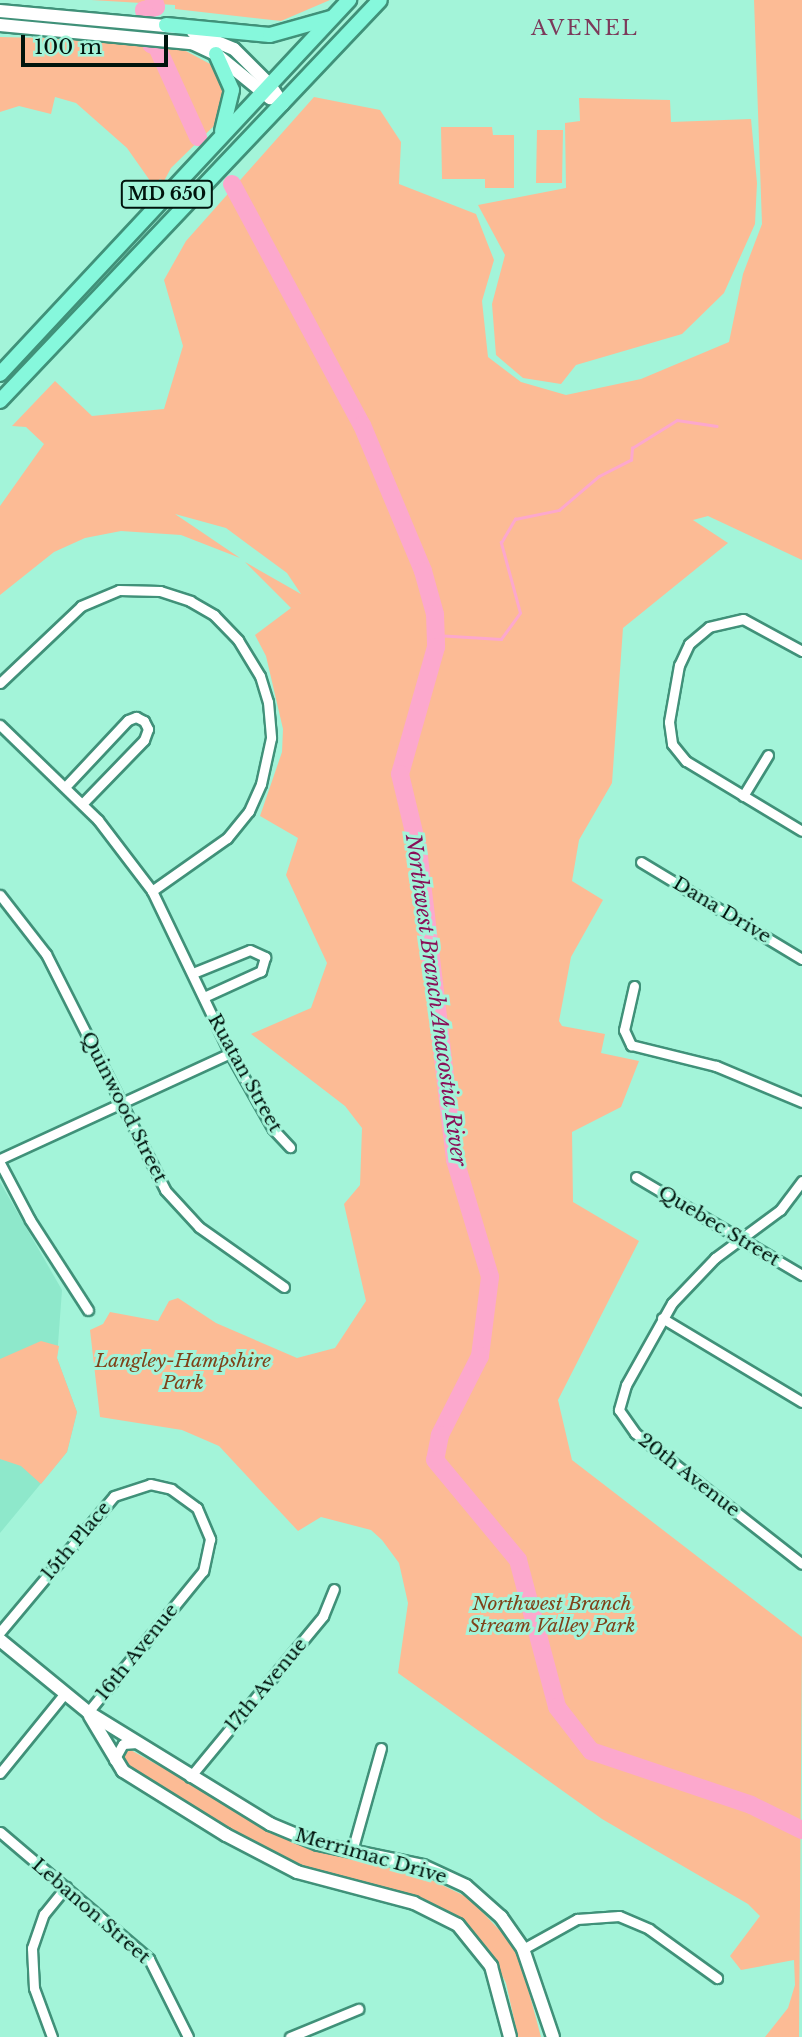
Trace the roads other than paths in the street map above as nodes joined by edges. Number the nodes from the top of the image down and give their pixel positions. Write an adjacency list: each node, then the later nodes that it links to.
1 (349, 0): 4 (main road, MD 650)
2 (380, 0): 9 (main road, MD 650)
3 (0, 11): 6 (street)
4 (335, 16): 6 (main road); 8 (main road, MD 650)
5 (0, 25): 6 (street)
6 (167, 32): 7 (street); 8 (street)
7 (216, 54): 8 (street); 10 (main road)
8 (266, 89): 9 (street); 10 (main road, MD 650)
9 (283, 104): 12 (main road, MD 650)
10 (217, 141): 11 (main road, MD 650)
11 (0, 374)
12 (2, 395)
13 (802, 651): 18 (street)
14 (0, 683): 22 (street)
15 (0, 725): 17 (street, Ruatan Street)
16 (768, 755): 18 (street)
17 (65, 788): 19 (street, Ruatan Street); 19 (street)
18 (743, 796): 20 (street)
19 (82, 804): 22 (street, Ruatan Street)
20 (802, 831)
21 (641, 862): 24 (street, Dana Drive)
22 (152, 891): 25 (street, Ruatan Street)
23 (0, 895): 30 (street, Quinwood Street)
24 (802, 959)
25 (194, 973): 27 (street, Ruatan Street); 27 (street, Ruatan Street)
26 (634, 986): 29 (street)
27 (204, 997): 28 (street, Ruatan Street)
28 (230, 1053): 30 (street); 31 (street, Ruatan Street)
29 (802, 1102)
30 (119, 1104): 32 (street); 37 (street, Quinwood Street)
31 (290, 1147)
32 (0, 1161): 38 (street)
33 (636, 1177): 35 (street, Quebec Street)
34 (802, 1181): 35 (street, 20th Avenue)
35 (740, 1238): 36 (street, Quebec Street); 39 (street, 20th Avenue)
36 (802, 1275)
37 (284, 1287)
38 (88, 1310)
39 (662, 1318): 40 (street); 41 (street, 20th Avenue)
40 (802, 1402)
41 (802, 1564)
42 (334, 1589): 52 (street, 17th Avenue)
43 (187, 1591): 44 (street, 15th Place); 47 (street, 16th Avenue)
44 (0, 1632)
45 (0, 1640): 46 (street, Merrimac Drive)
46 (65, 1693): 47 (street, Merrimac Drive); 51 (street)
47 (88, 1712): 48 (street, Merrimac Drive); 50 (street, Merrimac Drive)
48 (137, 1743): 50 (street); 52 (street, Merrimac Drive)
49 (381, 1748): 54 (street)
50 (114, 1760): 60 (street, Merrimac Drive)
51 (0, 1773)
52 (190, 1777): 54 (street, Merrimac Drive)
53 (0, 1832): 55 (street, Lebanon Street)
54 (352, 1851): 56 (street, Merrimac Drive)
55 (66, 1887): 61 (street); 62 (street, Lebanon Street)
56 (523, 1949): 57 (street); 59 (street, Merrimac Drive)
57 (717, 1978)
58 (358, 2009): 63 (street)
59 (543, 2015): 64 (street, Merrimac Drive); 65 (street)
60 (508, 2033)
61 (52, 2037)
62 (188, 2037)
63 (290, 2037)
64 (547, 2037)
65 (553, 2037)

